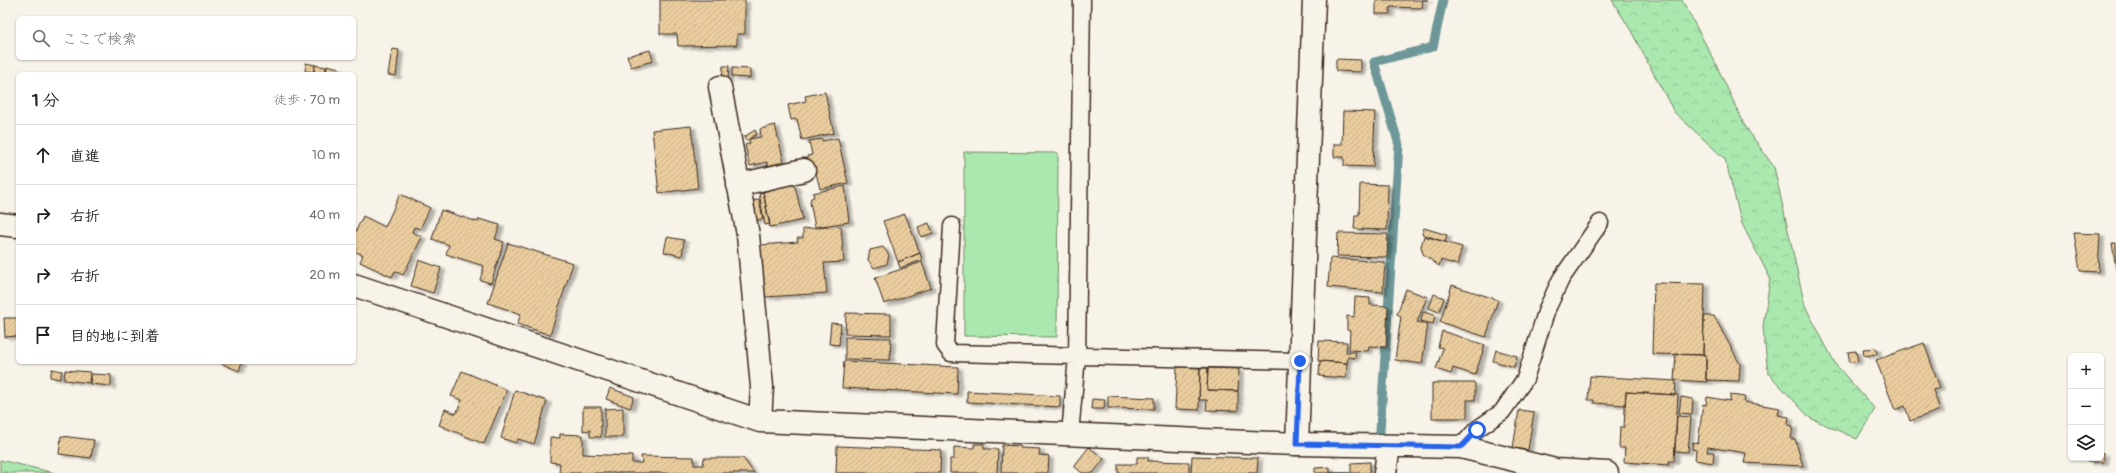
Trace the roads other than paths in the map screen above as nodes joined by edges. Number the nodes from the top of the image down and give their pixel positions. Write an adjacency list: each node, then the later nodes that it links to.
1 (1082, 0): 11 (lane)
2 (1314, 0): 12 (street)
3 (720, 87): 5 (street)
4 (804, 170): 5 (street)
5 (738, 185): 13 (street)
6 (1600, 223): 17 (lane)
7 (0, 224): 8 (street)
8 (16, 226)
9 (952, 226): 11 (lane)
10 (356, 286): 13 (street)
11 (1077, 357): 12 (lane); 14 (lane)
12 (1300, 361): 15 (street)
13 (760, 421): 14 (street)
14 (1070, 434): 15 (street)
15 (1297, 444): 16 (street)
16 (1389, 446): 17 (street); 18 (street)
17 (1461, 447): 19 (street)
18 (1385, 473)
19 (1607, 473)

